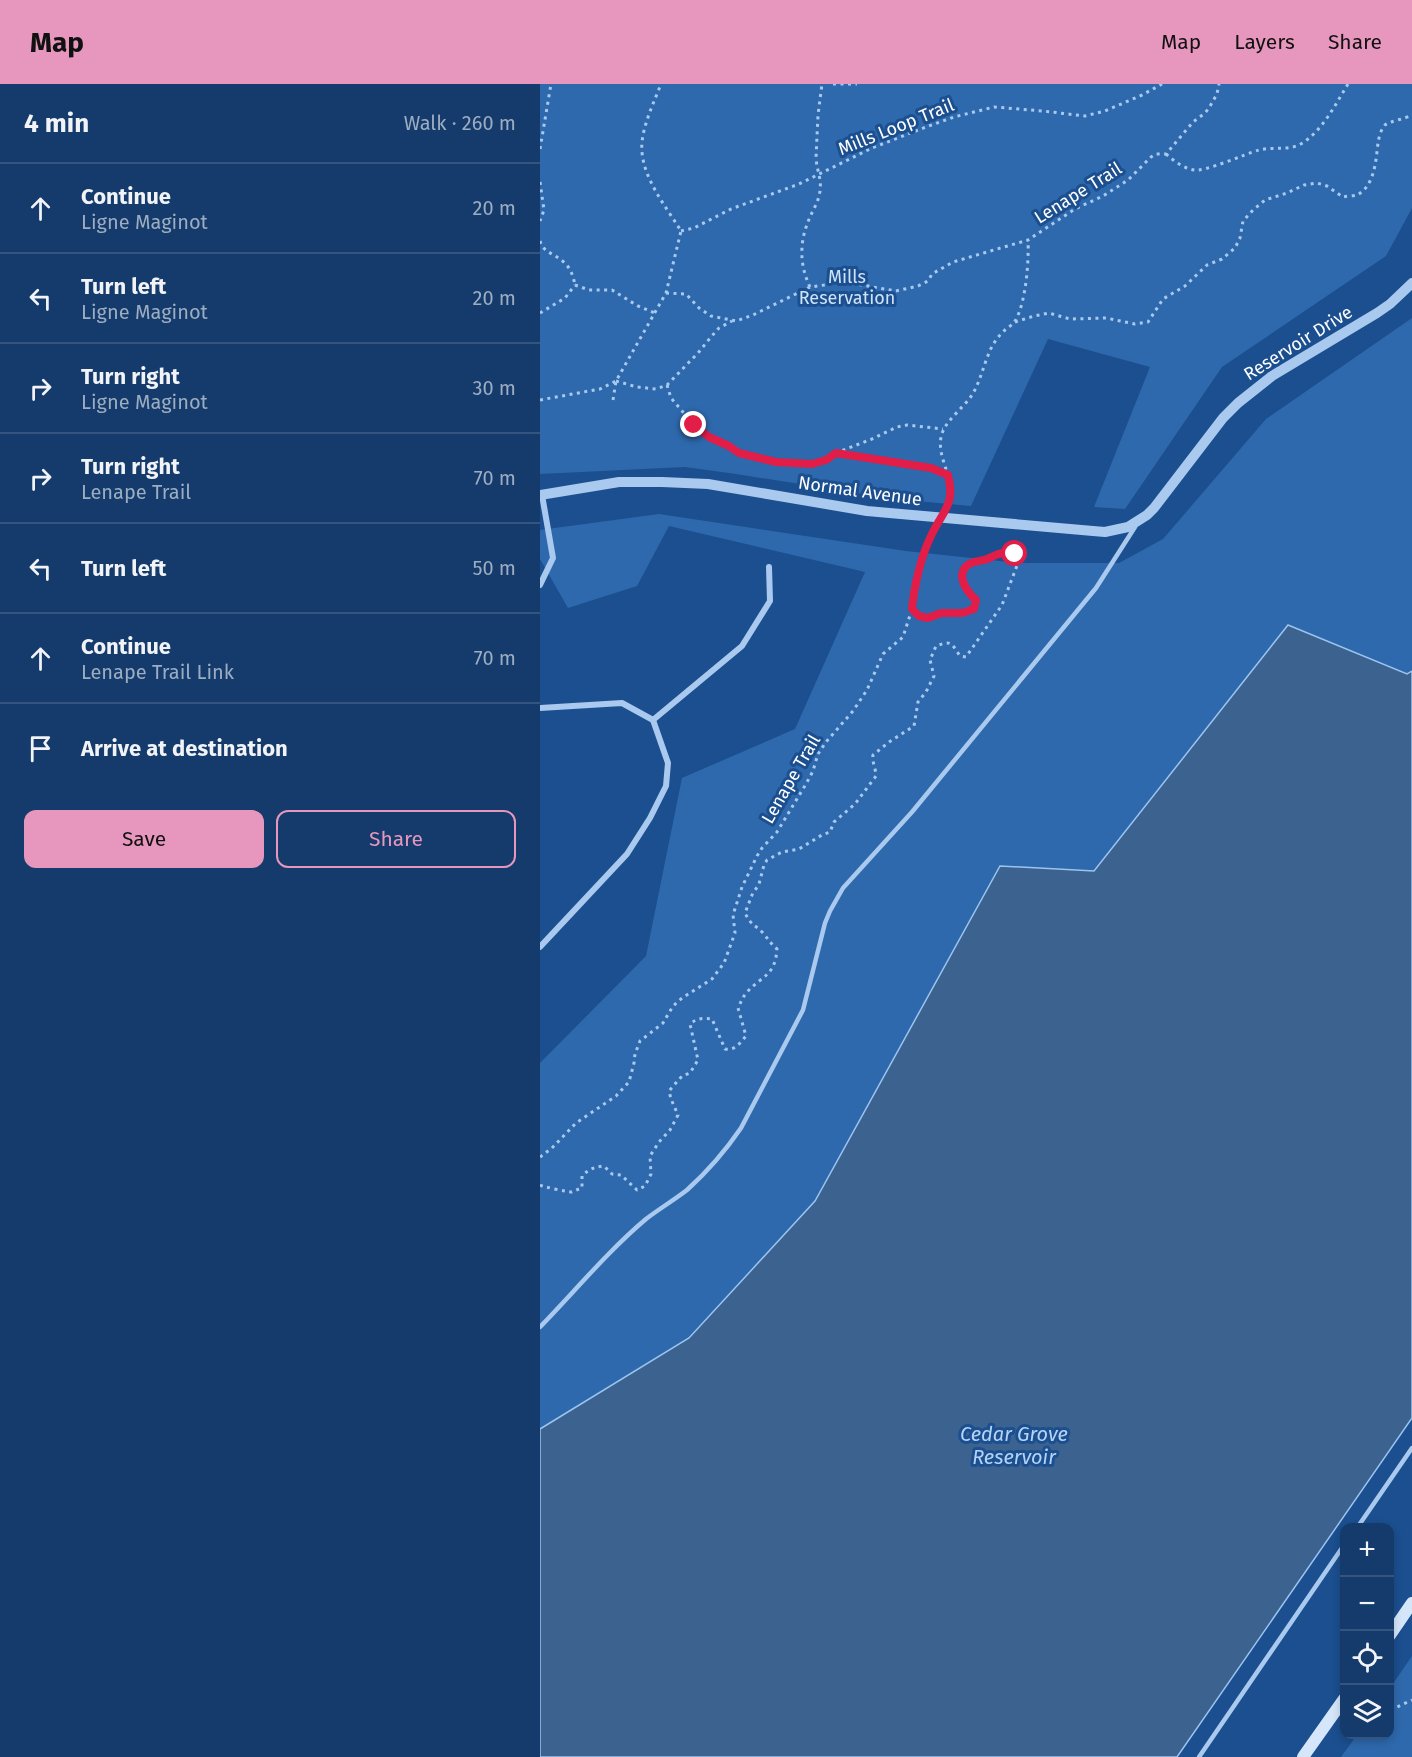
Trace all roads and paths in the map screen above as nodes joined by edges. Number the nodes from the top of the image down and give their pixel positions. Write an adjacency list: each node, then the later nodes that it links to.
1 (551, 84): 10 (path)
2 (660, 84): 15 (path)
3 (822, 84): 12 (path)
4 (833, 84): 5 (path)
5 (858, 84)
6 (1162, 84): 12 (path, Mills Loop Trail)
7 (1219, 84): 11 (path, Lenape Trail)
8 (1348, 84): 11 (path)
9 (1412, 115): 25 (path)
10 (540, 149)
11 (1166, 154): 16 (path, Lenape Trail)
12 (820, 174): 15 (path, Mills Loop Trail); 20 (path)
13 (540, 182): 14 (path)
14 (540, 221)
15 (681, 231): 21 (path)
16 (1028, 240): 20 (path); 25 (path, Lenape Trail)
17 (540, 241): 19 (path)
18 (1412, 283): 35 (street, Reservoir Drive)
19 (575, 285): 22 (path); 23 (path)
20 (810, 287): 24 (path)
21 (666, 293): 23 (path); 24 (path)
22 (540, 313)
23 (655, 313): 26 (path)
24 (736, 321): 27 (path)
25 (1014, 322): 30 (path, Lenape Trail)
26 (616, 381): 27 (path); 28 (path); 29 (path)
27 (667, 385): 31 (path)
28 (540, 400)
29 (613, 400)
30 (943, 429): 31 (path); 32 (path, Lenape Trail)
31 (836, 453): 32 (path)
32 (948, 475): 34 (path, Lenape Trail)
33 (541, 495): 34 (street, Normal Avenue); 37 (street)
34 (941, 518): 35 (street, Normal Avenue); 38 (path, Lenape Trail)
35 (1138, 521): 44 (lane)
36 (769, 567): 40 (street)
37 (540, 585)
38 (912, 609): 42 (path, Lenape Trail); 43 (path)
39 (540, 708): 40 (street)
40 (654, 720): 41 (street)
41 (540, 947)
42 (540, 1157)
43 (540, 1185)
44 (540, 1327)
45 (1412, 1448): 46 (lane)
46 (1360, 1523)
47 (1340, 1551): 53 (lane)
48 (1412, 1603): 49 (main road)
49 (1392, 1631)
50 (1412, 1700): 52 (path)
51 (1340, 1705): 54 (main road)
52 (1394, 1707)
53 (1199, 1757)
54 (1303, 1757)

